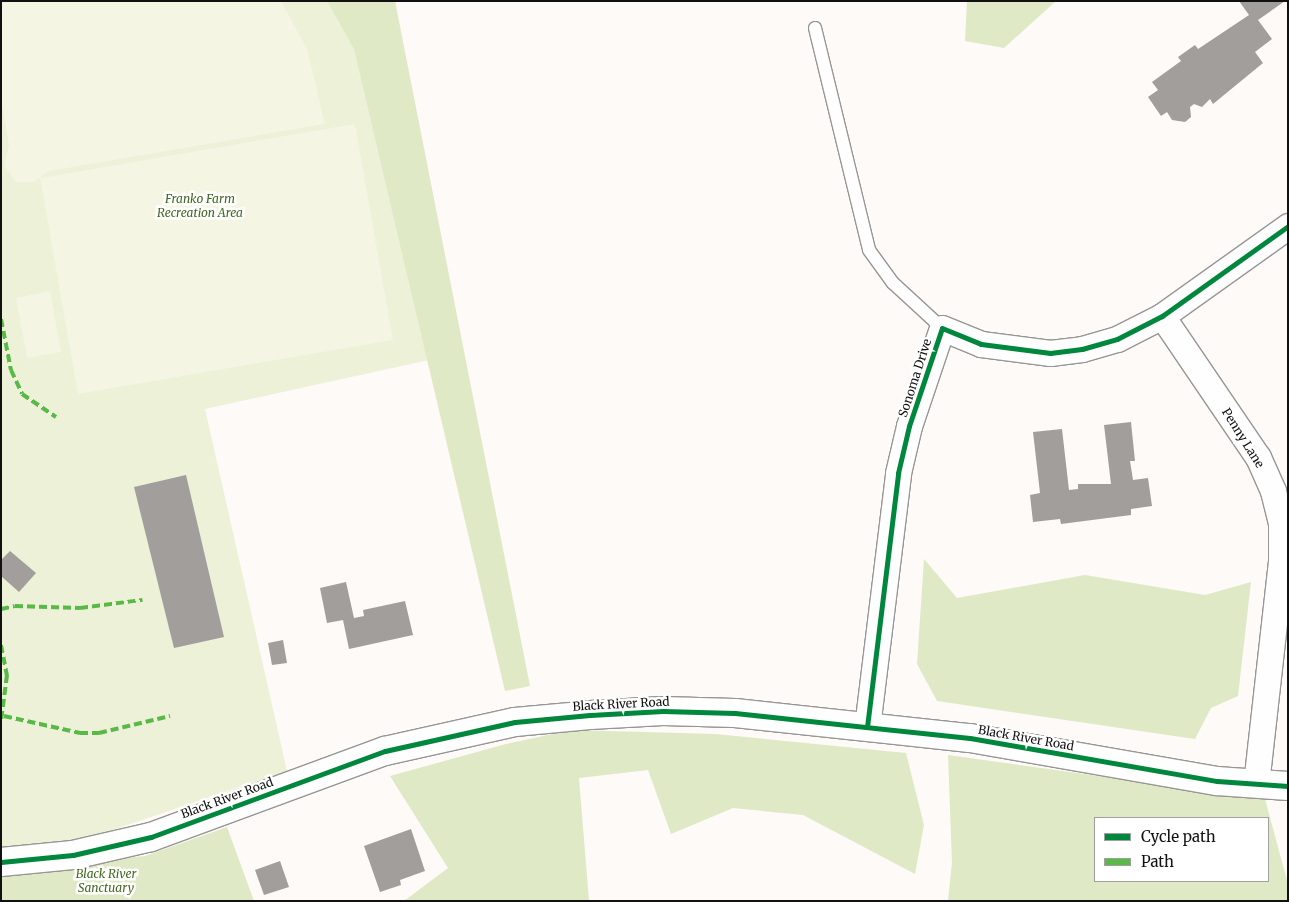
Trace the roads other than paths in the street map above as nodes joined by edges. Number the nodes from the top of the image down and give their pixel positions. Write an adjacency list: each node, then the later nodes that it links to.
1 (815, 28): 4 (lane)
2 (1288, 226): 3 (street, Sonoma Drive)
3 (1162, 316): 4 (street, Sonoma Drive); 6 (street, Penny Lane)
4 (942, 328): 5 (street, Sonoma Drive)
5 (867, 727): 6 (street, Black River Road); 8 (street, Black River Road)
6 (1256, 784): 7 (street, Black River Road)
7 (1288, 786)
8 (1, 862)

